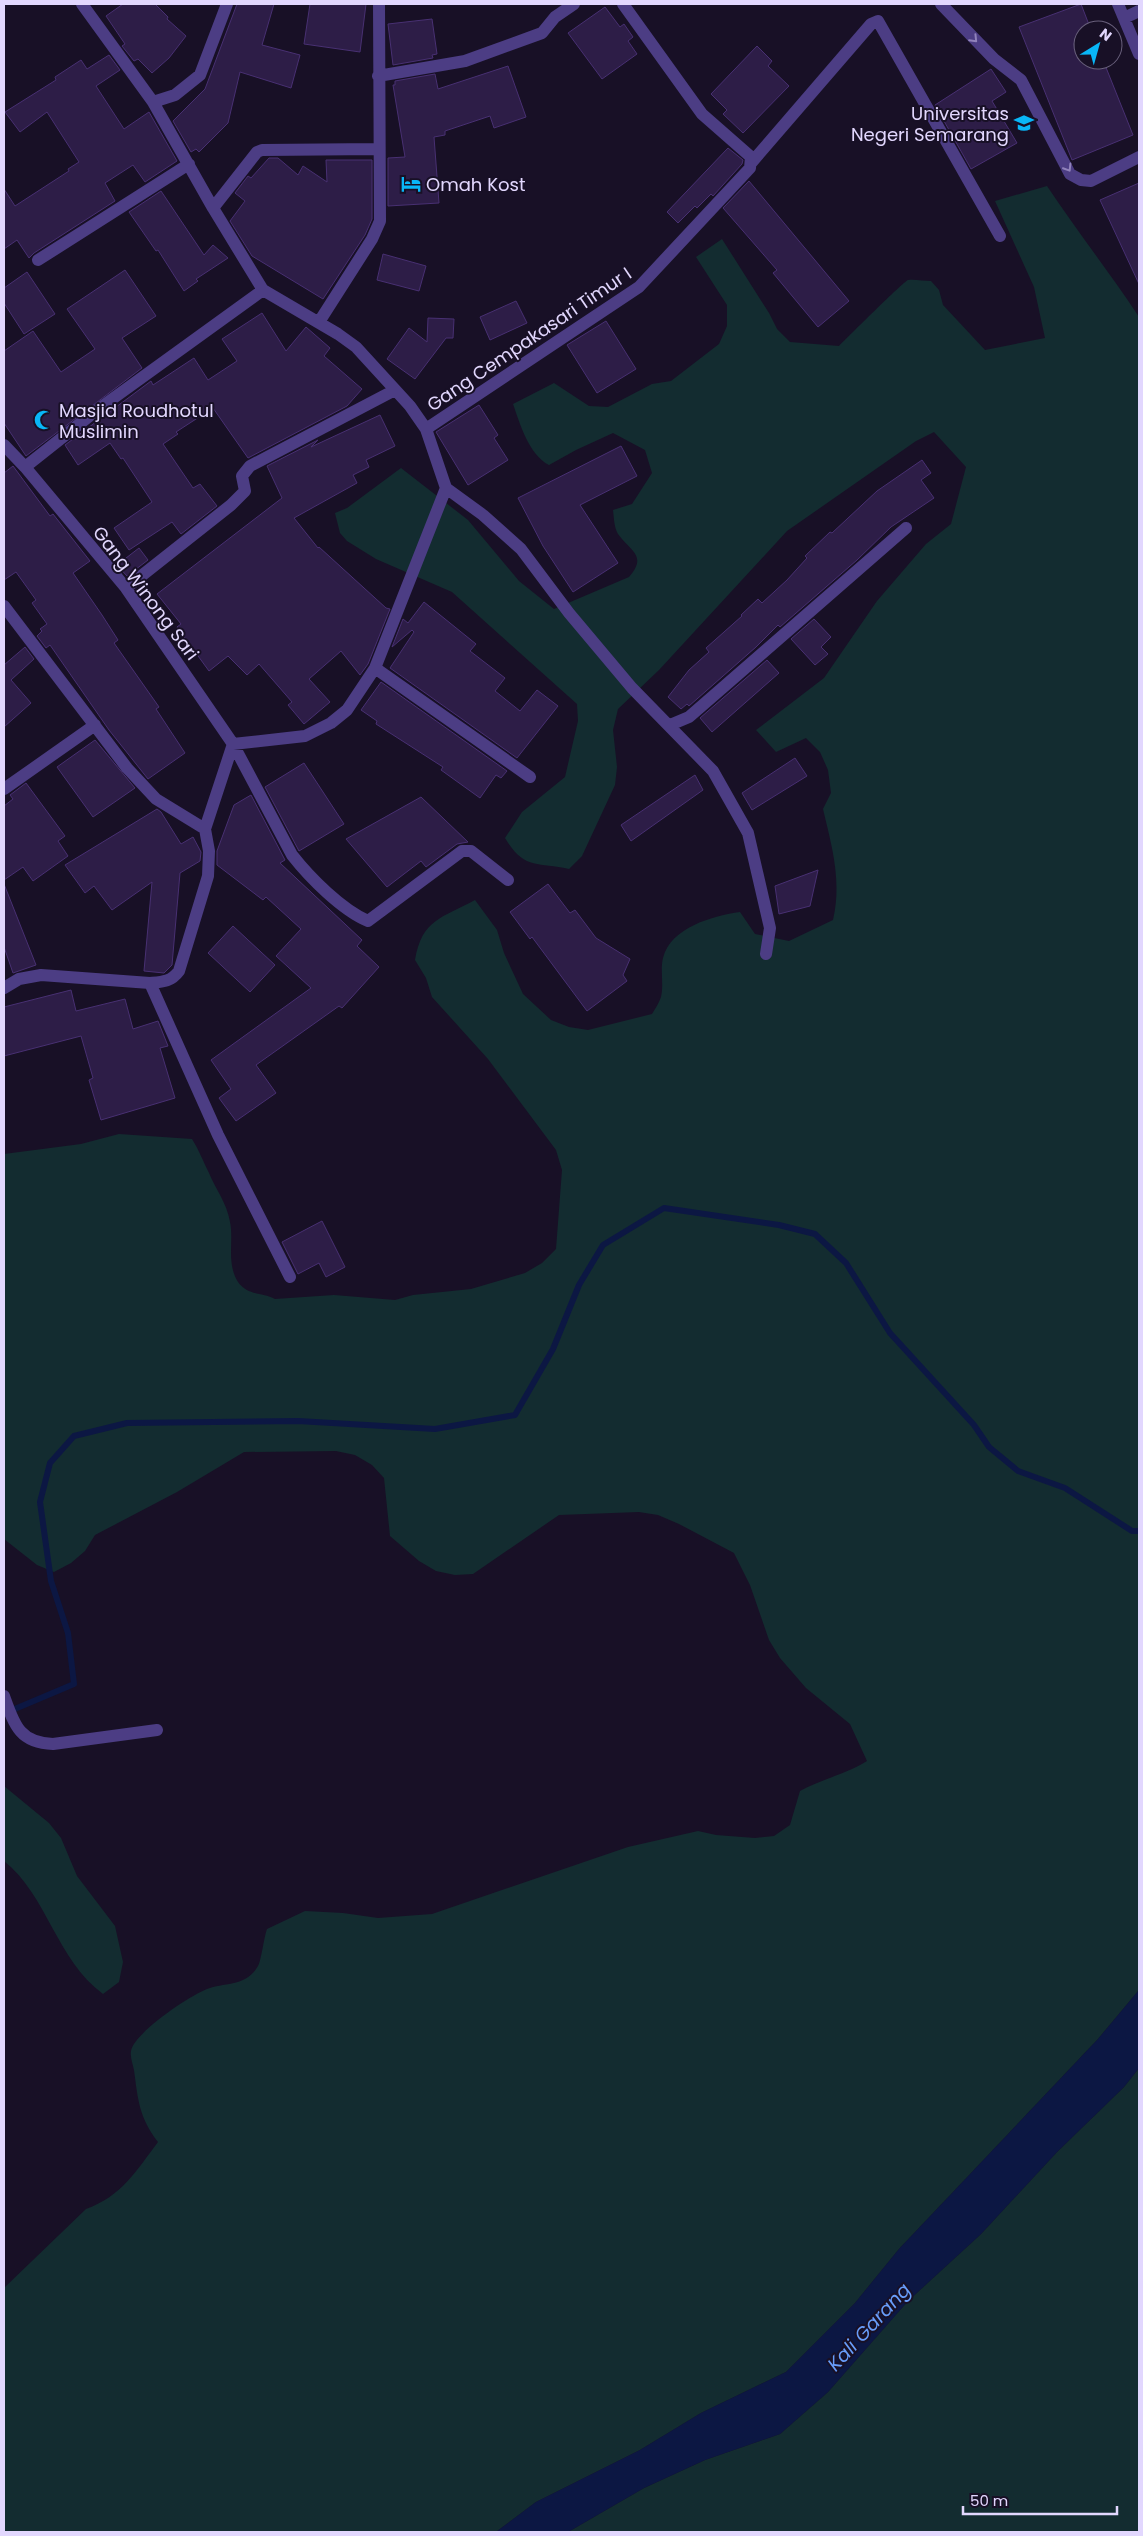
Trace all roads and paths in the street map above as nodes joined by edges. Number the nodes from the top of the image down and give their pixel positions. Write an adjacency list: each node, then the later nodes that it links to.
1 (82, 4): 12 (street, Gang Cempakasari Timur I)
2 (227, 4): 12 (street)
3 (379, 4): 11 (street)
4 (574, 4): 11 (street)
5 (623, 4): 15 (street)
6 (941, 4): 14 (street, one-way to 14)
7 (1118, 4): 9 (street)
8 (1139, 10): 9 (street)
9 (1124, 18): 10 (street)
10 (1139, 54)
11 (378, 76): 13 (street)
12 (153, 102): 16 (street, Gang Cempakasari Timur I)
13 (379, 149): 17 (street); 21 (street)
14 (1139, 157)
15 (752, 162): 18 (street, Gang Cempakasari Timur I); 23 (street, Gang Cempakasari Timur I)
16 (189, 164): 17 (street, Gang Cempakasari Timur I); 19 (street)
17 (213, 208): 20 (street, Gang Cempakasari Timur I)
18 (1000, 236)
19 (38, 260)
20 (262, 290): 21 (street, Gang Cempakasari Timur I); 25 (street)
21 (319, 322): 22 (street, Gang Cempakasari Timur I)
22 (396, 390): 23 (street, Gang Cempakasari Timur I); 28 (street)
23 (426, 429): 26 (street, Gang Cempakasari Timur I)
24 (4, 445): 25 (street, Gang Winong Sari)
25 (25, 467): 28 (street, Gang Winong Sari)
26 (446, 488): 30 (street); 32 (street)
27 (906, 528): 32 (street)
28 (126, 588): 33 (street, Gang Winong Sari)
29 (4, 606): 31 (street)
30 (375, 668): 33 (street); 34 (street)
31 (95, 725): 35 (street); 36 (street)
32 (670, 725): 38 (street)
33 (233, 744): 36 (street); 37 (street, Gang Winong Sari)
34 (530, 777)
35 (4, 789)
36 (205, 829): 39 (street)
37 (508, 880)
38 (766, 954)
39 (150, 983): 40 (street); 41 (street)
40 (4, 988)
41 (290, 1277)
42 (4, 1696): 43 (street)
43 (157, 1730)

